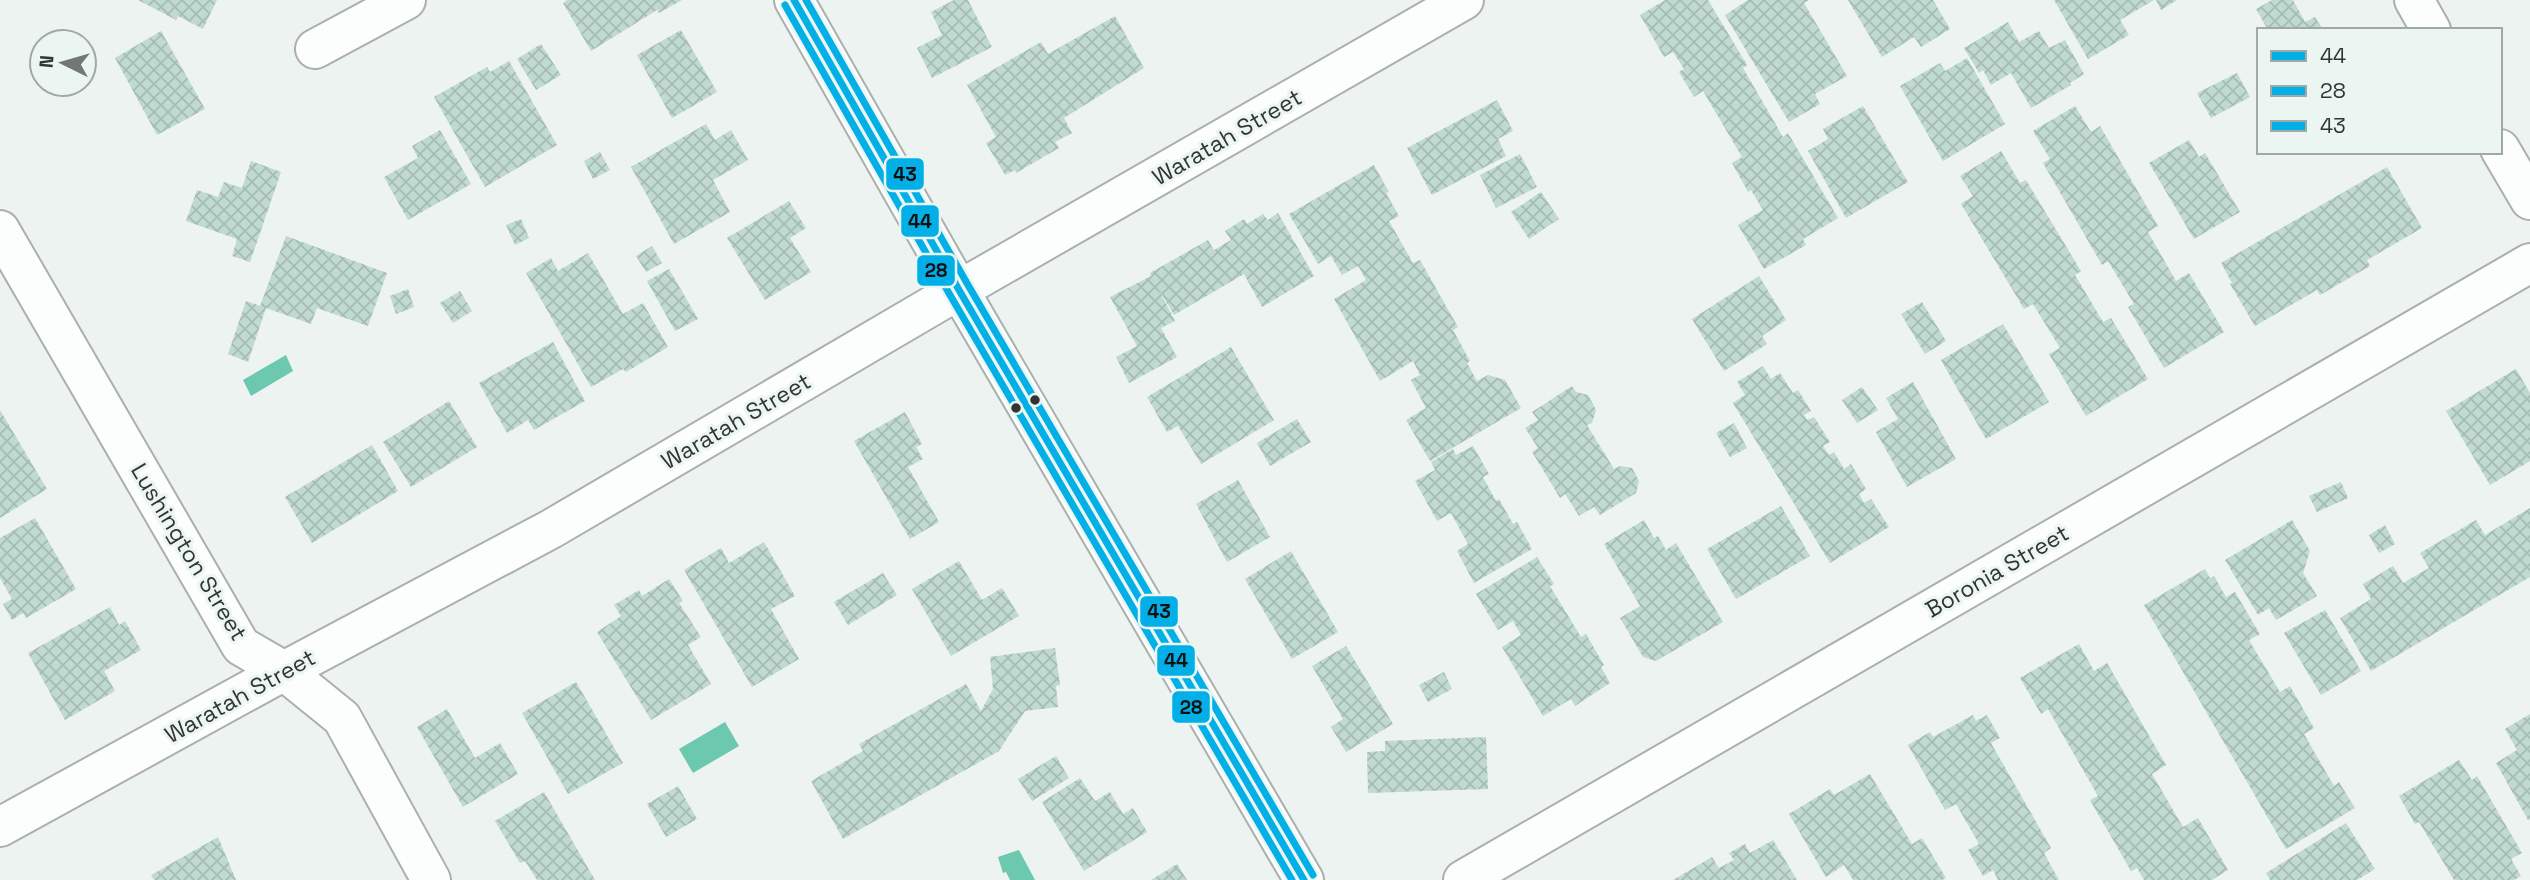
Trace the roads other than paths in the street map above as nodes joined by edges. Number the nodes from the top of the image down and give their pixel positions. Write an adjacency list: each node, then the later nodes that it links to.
1 (406, 0): 6 (street)
2 (794, 0): 11 (street)
3 (1464, 0): 11 (street, Waratah Street)
4 (2414, 0): 5 (street)
5 (2430, 28)
6 (315, 49)
7 (2502, 152): 8 (street)
8 (2530, 200)
9 (0, 230): 12 (street, Lushington Street)
10 (2530, 263): 16 (street, Boronia Street)
11 (959, 290): 12 (street, Waratah Street); 15 (street)
12 (284, 671): 13 (street, Waratah Street); 14 (street, Lushington Street)
13 (0, 827)
14 (431, 880)
15 (1304, 880)
16 (1463, 880)

